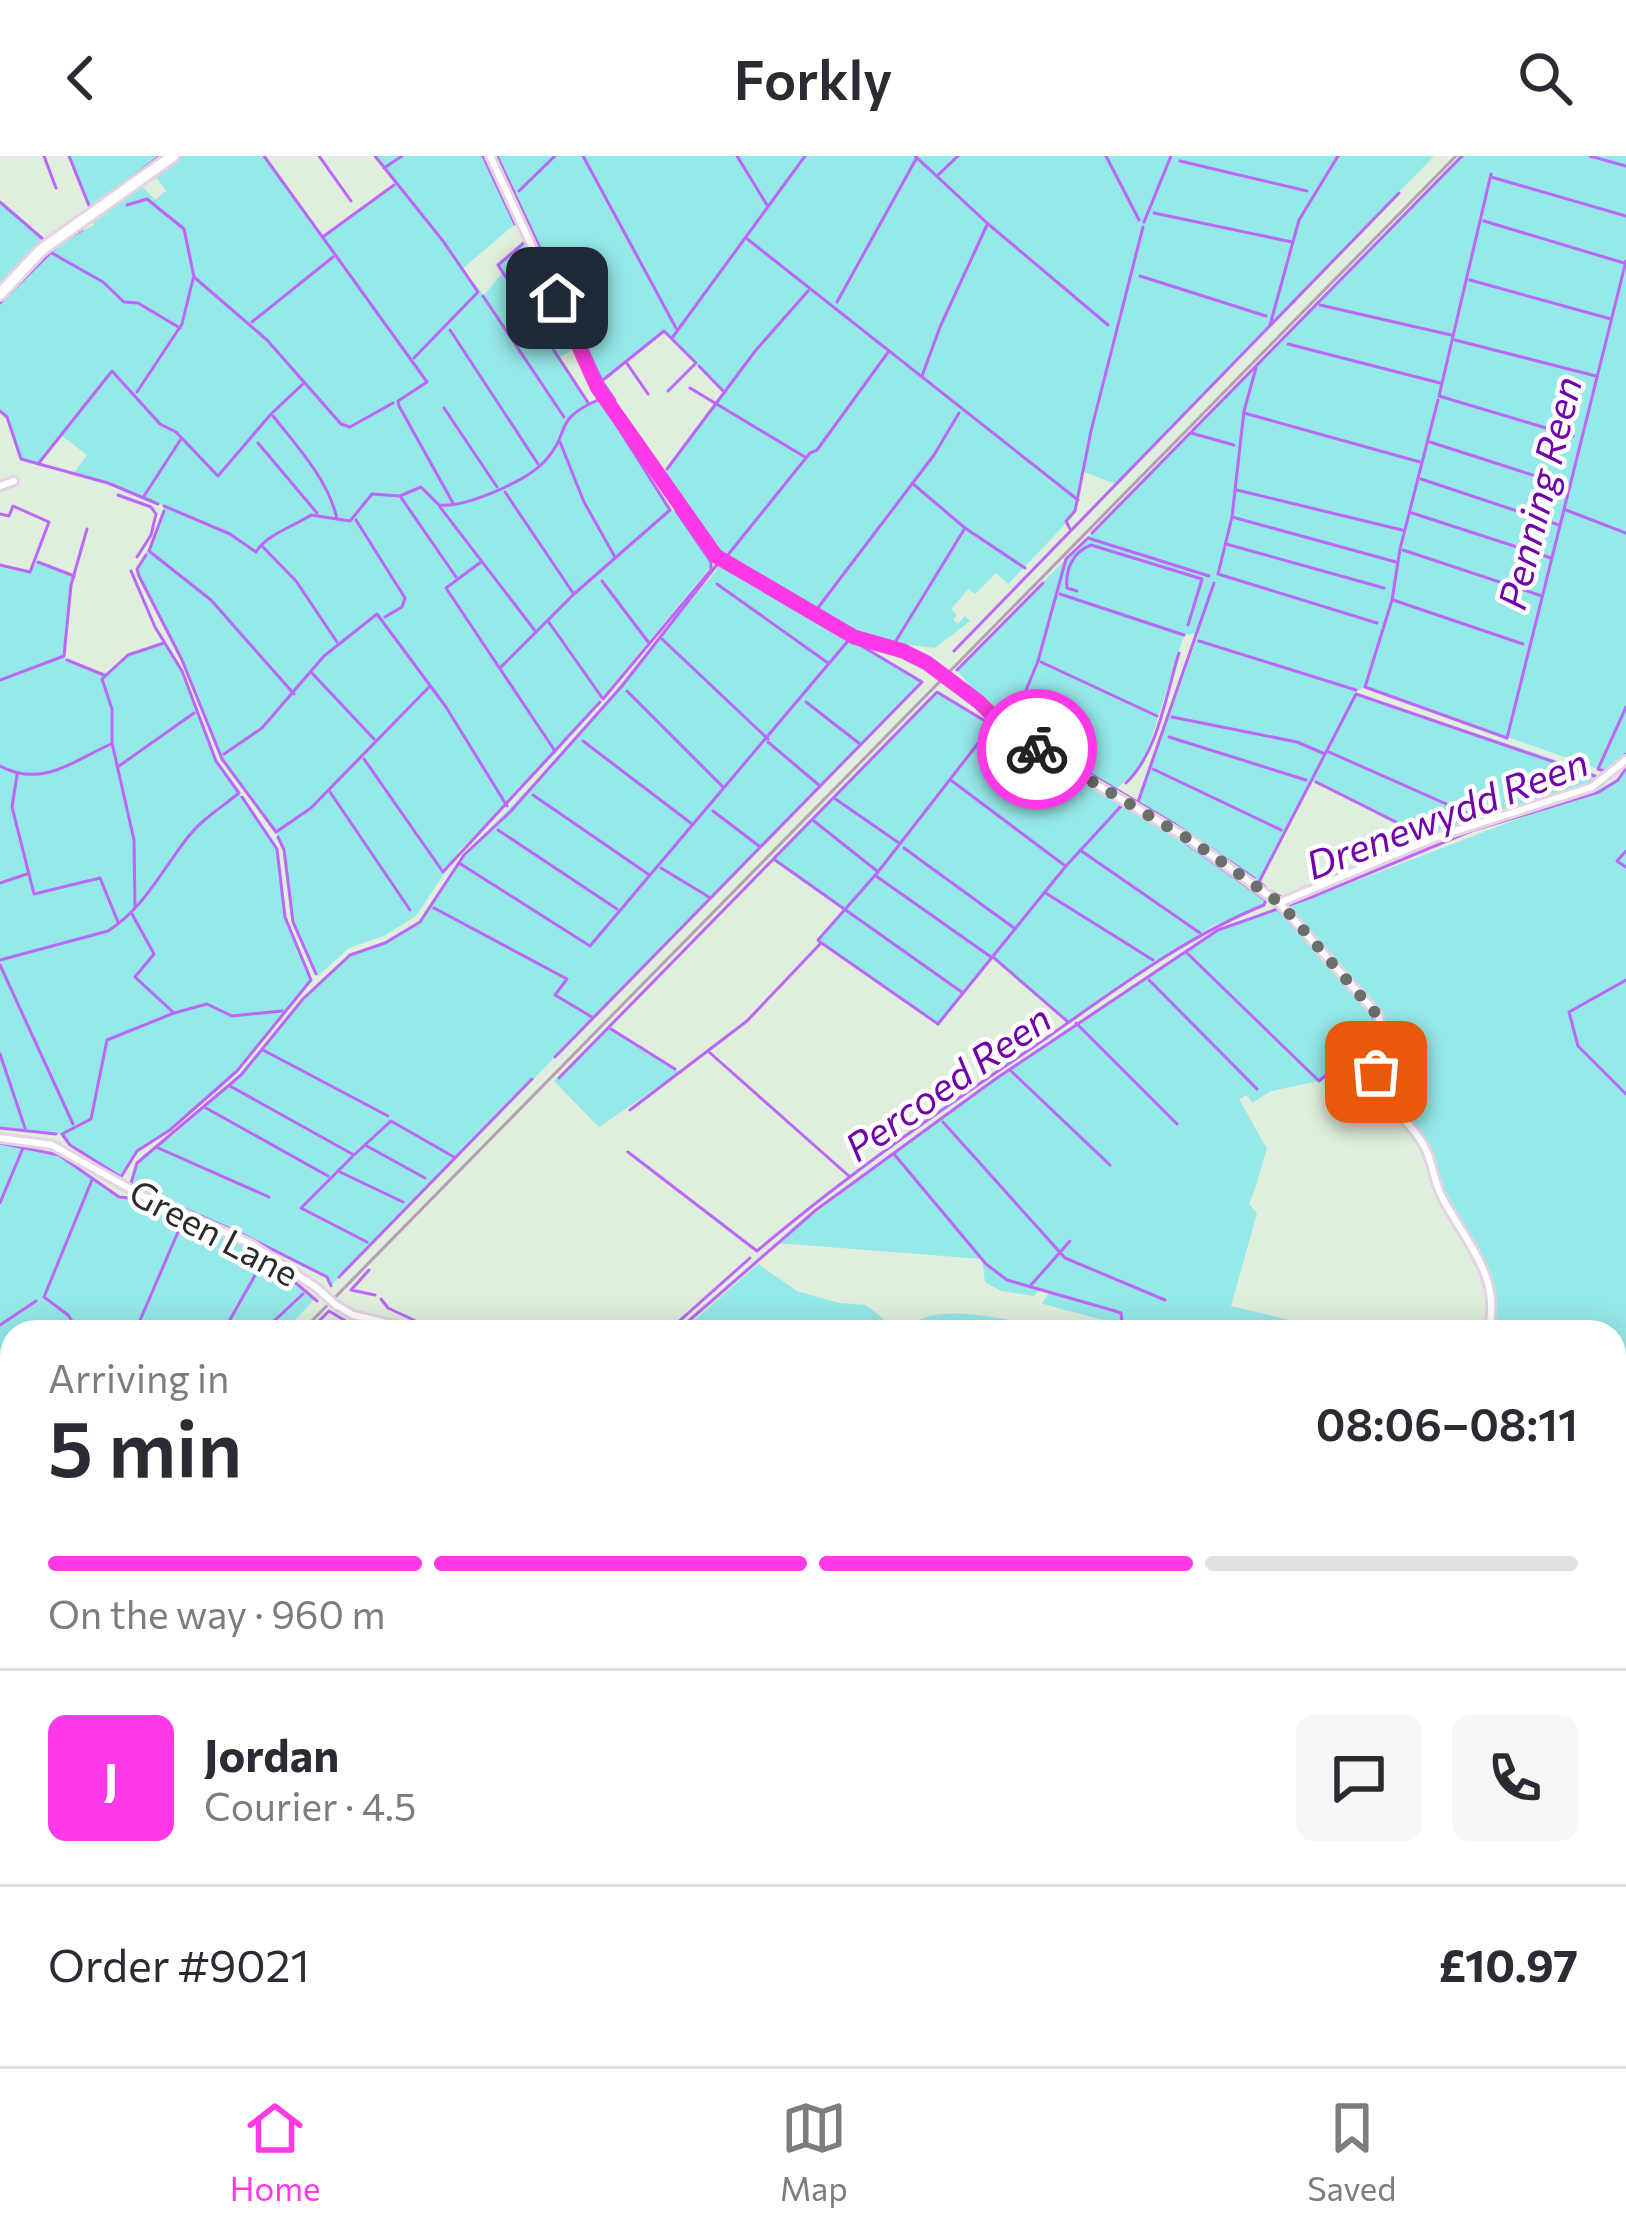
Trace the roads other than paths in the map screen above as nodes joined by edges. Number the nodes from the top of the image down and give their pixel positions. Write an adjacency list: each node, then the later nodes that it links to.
1 (173, 156): 3 (main road)
2 (490, 156): 7 (street, bridge)
3 (0, 295)
4 (14, 481): 5 (street)
5 (0, 485)
6 (1626, 760): 7 (street)
7 (1281, 905): 10 (street)
8 (0, 1138): 9 (street, Green Lane, bridge)
9 (374, 1320)
10 (1491, 1320)

